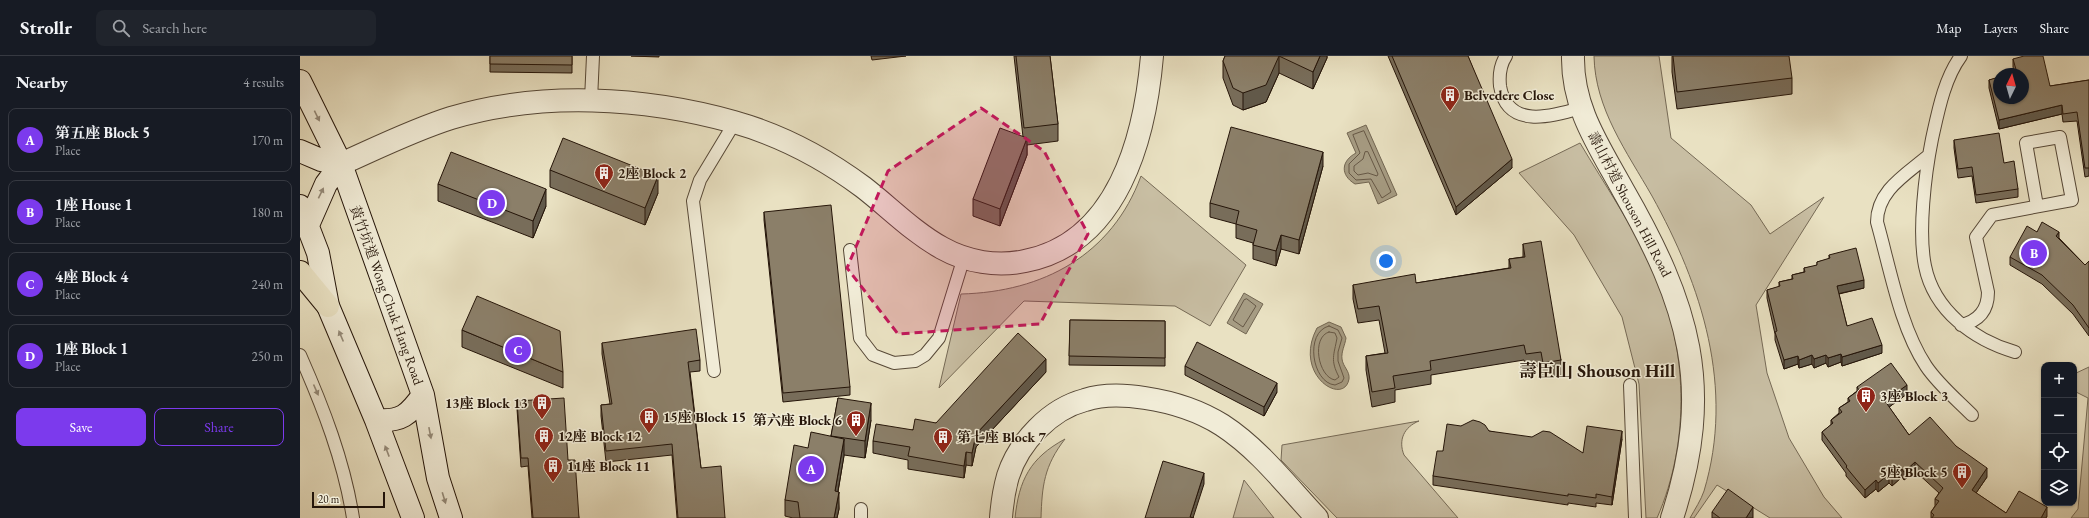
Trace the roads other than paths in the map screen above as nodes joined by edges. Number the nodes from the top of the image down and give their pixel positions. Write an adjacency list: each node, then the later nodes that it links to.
1 (593, 56): 7 (lane)
2 (1152, 56): 16 (street)
3 (1506, 56): 8 (lane)
4 (1573, 56): 8 (street, 壽山村道 Shouson Hill Road)
5 (1961, 56): 11 (lane)
6 (300, 81): 12 (street, 黃竹坑道 Wong Chuk Hang Road, one-way to 12)
7 (591, 100): 9 (street); 12 (street)
8 (1580, 108): 33 (street, 壽山村道 Shouson Hill Road)
9 (735, 122): 16 (street); 22 (lane)
10 (300, 151): 12 (street)
11 (1929, 155): 19 (lane); 25 (lane)
12 (341, 164): 14 (street, one-way to 12); 24 (street, 黃竹坑道 Wong Chuk Hang Road)
13 (2038, 206): 13 (lane); 19 (lane)
14 (304, 216): 18 (street)
15 (850, 250): 16 (lane)
16 (964, 257)
17 (300, 272): 18 (highway)
18 (328, 306): 26 (street, one-way to 18)
19 (1961, 326): 20 (lane)
20 (2014, 352)
21 (300, 355): 27 (lane, one-way to 27)
22 (714, 371)
23 (1630, 386): 32 (lane)
24 (423, 395): 26 (street); 29 (street, 黃竹坑道 Wong Chuk Hang Road, one-way to 29)
25 (1972, 414)
26 (376, 420): 28 (street, one-way to 26)
27 (353, 518)
28 (413, 518)
29 (451, 518)
30 (1001, 518): 31 (street)
31 (1317, 518)
32 (1635, 518)
33 (1672, 518)

